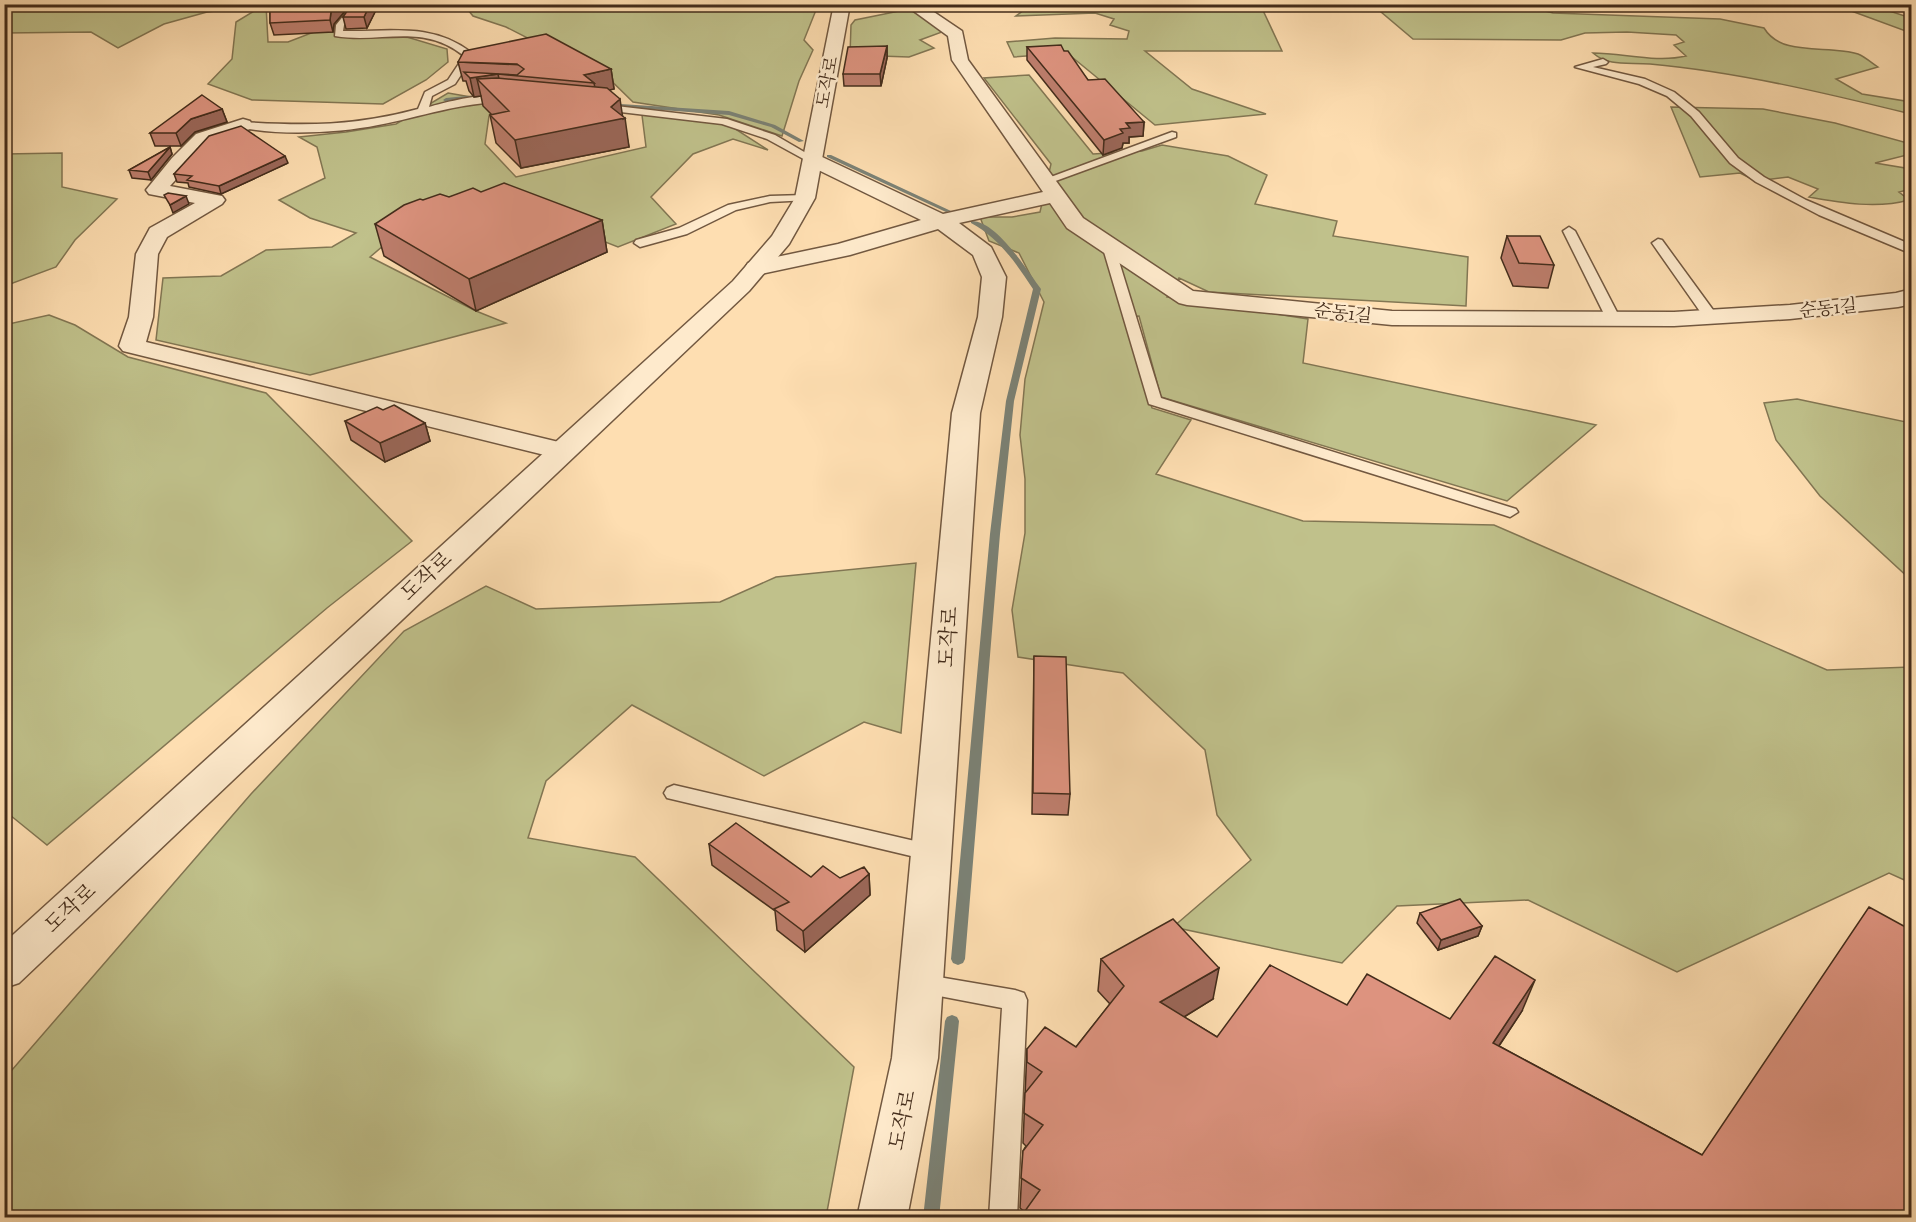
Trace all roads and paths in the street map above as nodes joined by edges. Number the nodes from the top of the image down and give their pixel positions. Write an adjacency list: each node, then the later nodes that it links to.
1 (358, 4): 5 (lane)
2 (842, 4): 12 (street, 도작로)
3 (911, 4): 13 (street, 순동1길)
4 (1603, 62): 20 (lane)
5 (445, 85): 6 (lane); 9 (lane)
6 (465, 86)
7 (512, 100): 9 (lane)
8 (590, 106): 12 (lane)
9 (423, 110): 10 (lane)
10 (243, 125): 25 (street)
11 (1172, 135): 13 (lane)
12 (813, 160): 14 (street, 도작로); 15 (street, 도작로)
13 (1051, 188): 15 (street); 19 (street, 순동1길)
14 (805, 198): 17 (lane); 21 (street, 도작로)
15 (941, 220): 21 (street); 28 (street, 도작로)
16 (1569, 231): 24 (lane)
17 (640, 243)
18 (1658, 243): 23 (lane)
19 (1108, 245): 24 (street, 순동1길); 26 (lane)
20 (1911, 250)
21 (756, 268): 25 (street, 도작로)
22 (1911, 296): 23 (street, 순동1길)
23 (1711, 317): 24 (street, 순동1길)
24 (1612, 318)
25 (561, 451): 29 (street, 도작로)
26 (1510, 512)
27 (674, 793): 28 (lane)
28 (932, 853): 30 (street, 도작로)
29 (4, 970)
30 (921, 984): 31 (street, 도작로); 32 (lane)
31 (882, 1218)
32 (1004, 1218)

